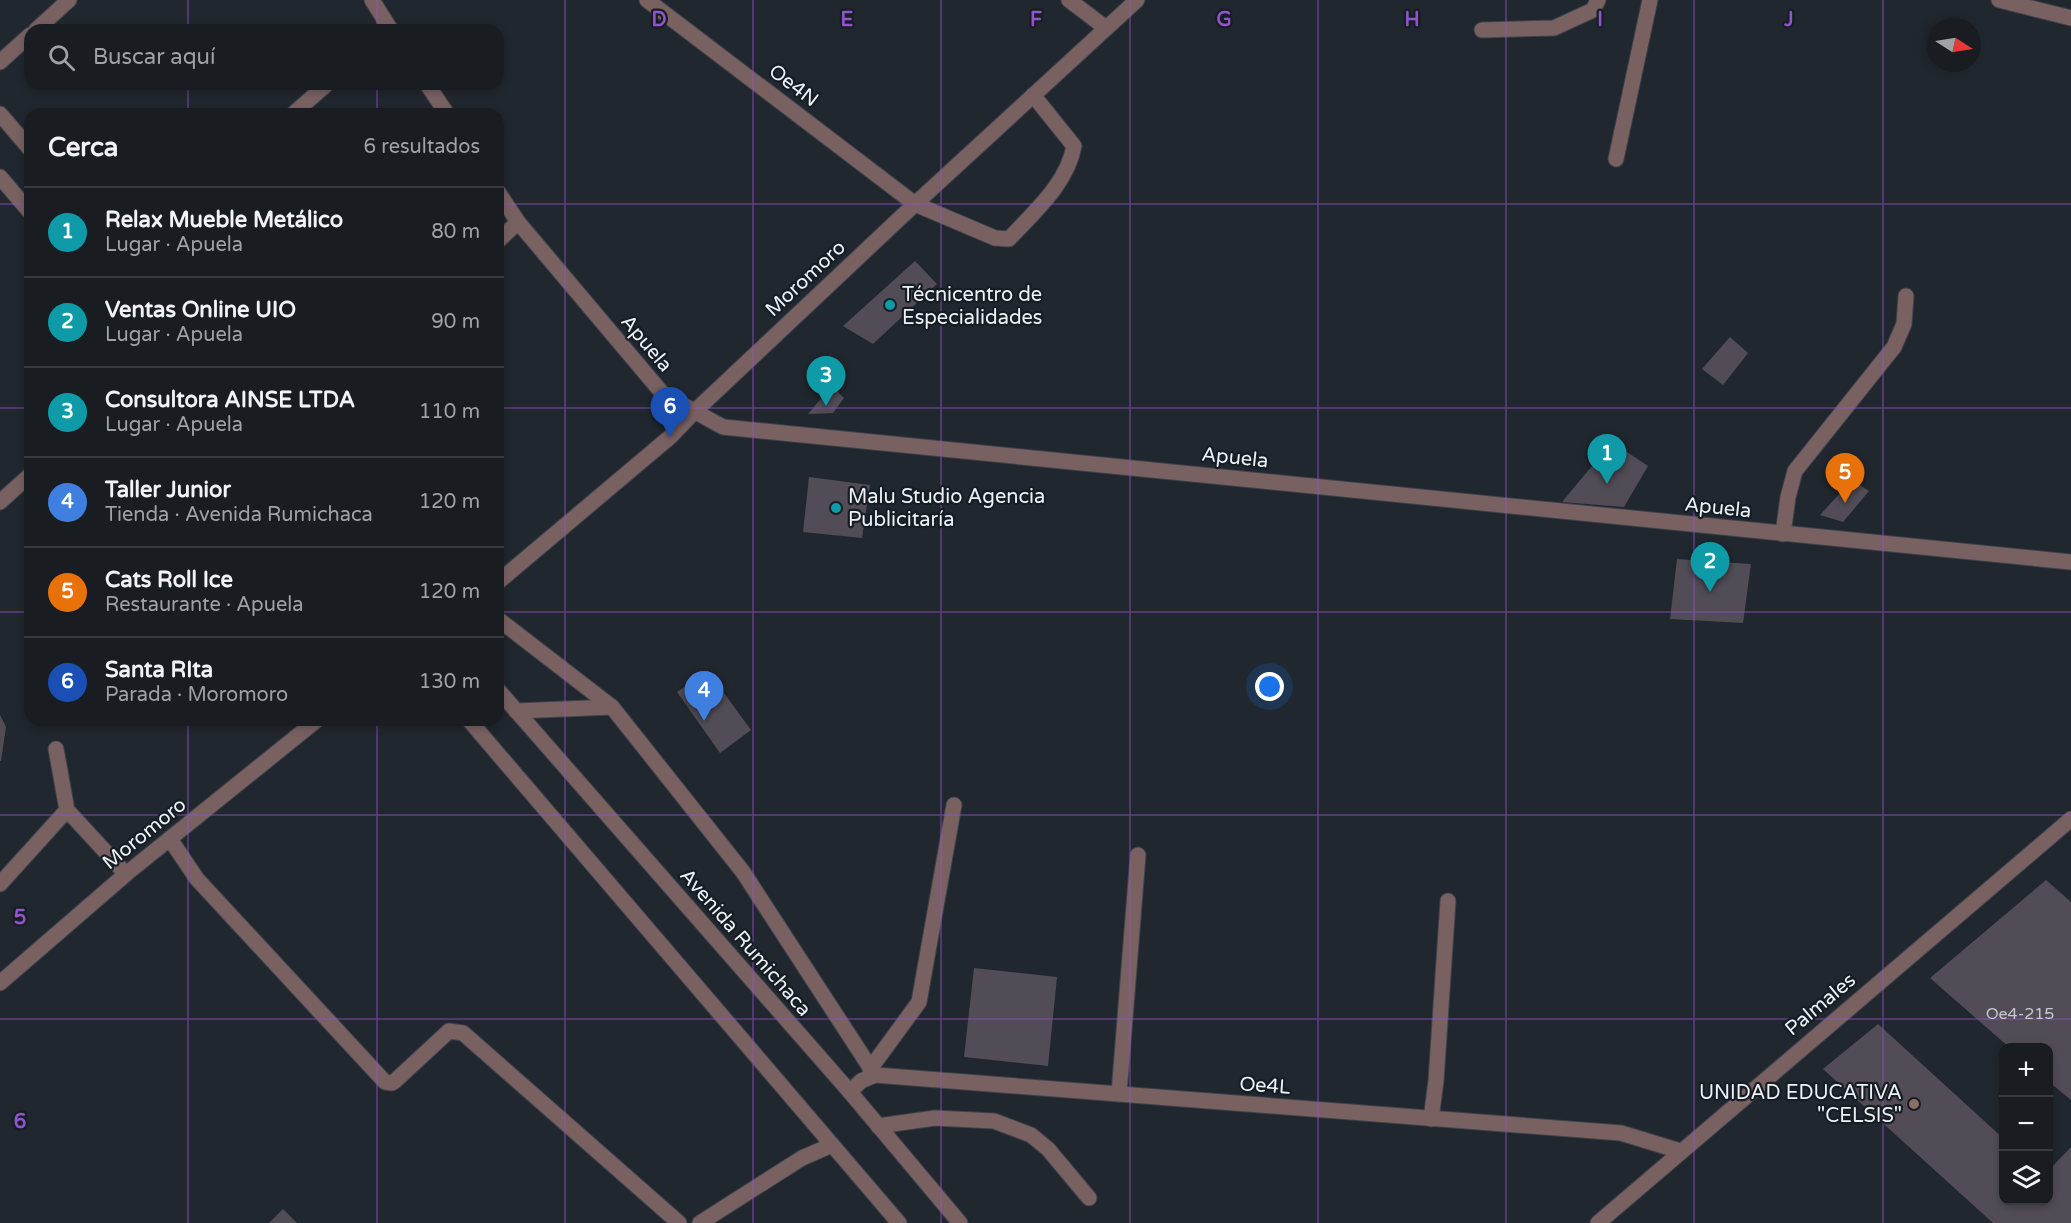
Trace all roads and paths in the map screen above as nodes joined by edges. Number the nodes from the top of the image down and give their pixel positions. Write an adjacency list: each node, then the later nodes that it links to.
1 (69, 0): 10 (street)
2 (372, 0): 11 (street)
3 (647, 0): 26 (street, Oe4N)
4 (1069, 0): 12 (street)
5 (1137, 0): 12 (street, Moromoro)
6 (1598, 0): 13 (street)
7 (1650, 0): 23 (street)
8 (1999, 0): 9 (street)
9 (2071, 18)
10 (43, 24)
11 (386, 24)
12 (1106, 28): 18 (street, Moromoro)
13 (1482, 30)
14 (24, 40): 15 (street)
15 (0, 62)
16 (320, 90): 19 (street)
17 (431, 90): 20 (street)
18 (1033, 95): 26 (street, Moromoro); 26 (street, Oe4N)
19 (300, 108)
20 (443, 108)
21 (0, 114): 22 (street)
22 (24, 142)
23 (1616, 159)
24 (0, 177): 27 (street)
25 (504, 201): 28 (street, Apuela)
26 (915, 204): 31 (street, Moromoro)
27 (24, 205)
28 (518, 222): 29 (street); 31 (street, Apuela)
29 (504, 235)
30 (1906, 296): 34 (street)
31 (694, 412): 34 (street, Apuela); 36 (street, Moromoro)
32 (24, 480): 33 (street)
33 (0, 502)
34 (1783, 534): 35 (street, Apuela)
35 (2071, 562)
36 (504, 577)
37 (504, 624): 39 (street)
38 (504, 697): 40 (street, Avenida Rumichaca)
39 (612, 707): 40 (street); 53 (street)
40 (516, 711): 54 (street, Avenida Rumichaca)
41 (310, 726): 47 (street, Moromoro)
42 (474, 726): 58 (street)
43 (56, 749): 45 (street)
44 (954, 805): 53 (street)
45 (67, 810): 49 (street); 50 (street)
46 (2071, 819): 59 (street, Palmales)
47 (170, 839): 49 (street, Moromoro); 61 (street)
48 (1138, 855): 55 (street)
49 (126, 874): 52 (street, Moromoro)
50 (0, 884)
51 (1448, 901): 56 (street)
52 (0, 983)
53 (873, 1072): 54 (street); 55 (street, Oe4L)
54 (850, 1092): 57 (street, Avenida Rumichaca)
55 (1119, 1094): 56 (street, Oe4L)
56 (1431, 1119): 59 (street, Oe4L)
57 (878, 1126): 60 (street); 64 (street, Avenida Rumichaca)
58 (832, 1145): 62 (street); 63 (street)
59 (1680, 1151): 65 (street, Palmales)
60 (1089, 1198)
61 (680, 1223)
62 (700, 1223)
63 (899, 1223)
64 (960, 1223)
65 (1598, 1223)

